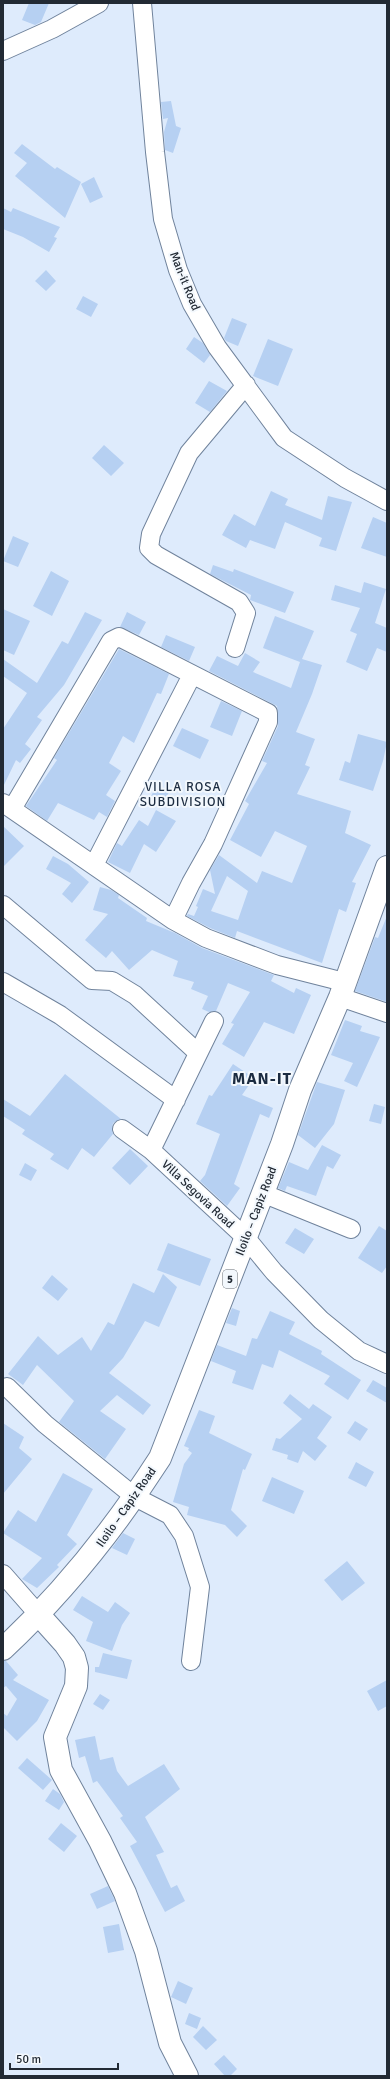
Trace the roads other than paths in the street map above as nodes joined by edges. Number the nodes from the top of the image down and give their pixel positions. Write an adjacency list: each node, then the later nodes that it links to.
1 (99, 3): 3 (street)
2 (142, 3): 4 (street, Man-it Road)
3 (3, 51)
4 (246, 385): 5 (street, Man-it Road); 6 (street)
5 (387, 501)
6 (234, 648)
7 (192, 676): 8 (street); 9 (street); 12 (street)
8 (7, 806): 9 (street)
9 (94, 865): 12 (street)
10 (387, 867): 14 (main road, Iloilo – Capiz Road / 5)
11 (3, 905): 17 (street)
12 (173, 920): 14 (street)
13 (3, 982): 18 (street)
14 (342, 990): 15 (street); 21 (main road, Iloilo – Capiz Road / 5)
15 (387, 1013)
16 (214, 1021): 17 (street)
17 (198, 1053): 18 (street)
18 (176, 1100): 20 (street)
19 (122, 1129): 20 (street, Villa Segovia Road)
20 (151, 1150): 23 (street, Villa Segovia Road)
21 (262, 1194): 22 (street); 23 (main road, Iloilo – Capiz Road / 5)
22 (351, 1229)
23 (246, 1238): 24 (street, Villa Segovia Road); 26 (main road, Iloilo – Capiz Road / 5)
24 (387, 1364)
25 (7, 1387): 26 (street)
26 (135, 1497): 28 (main road, Iloilo – Capiz Road / 5); 30 (street)
27 (3, 1574): 28 (street)
28 (39, 1615): 29 (main road, Iloilo – Capiz Road / 5); 31 (main road)
29 (3, 1649)
30 (191, 1661)
31 (187, 2076)

